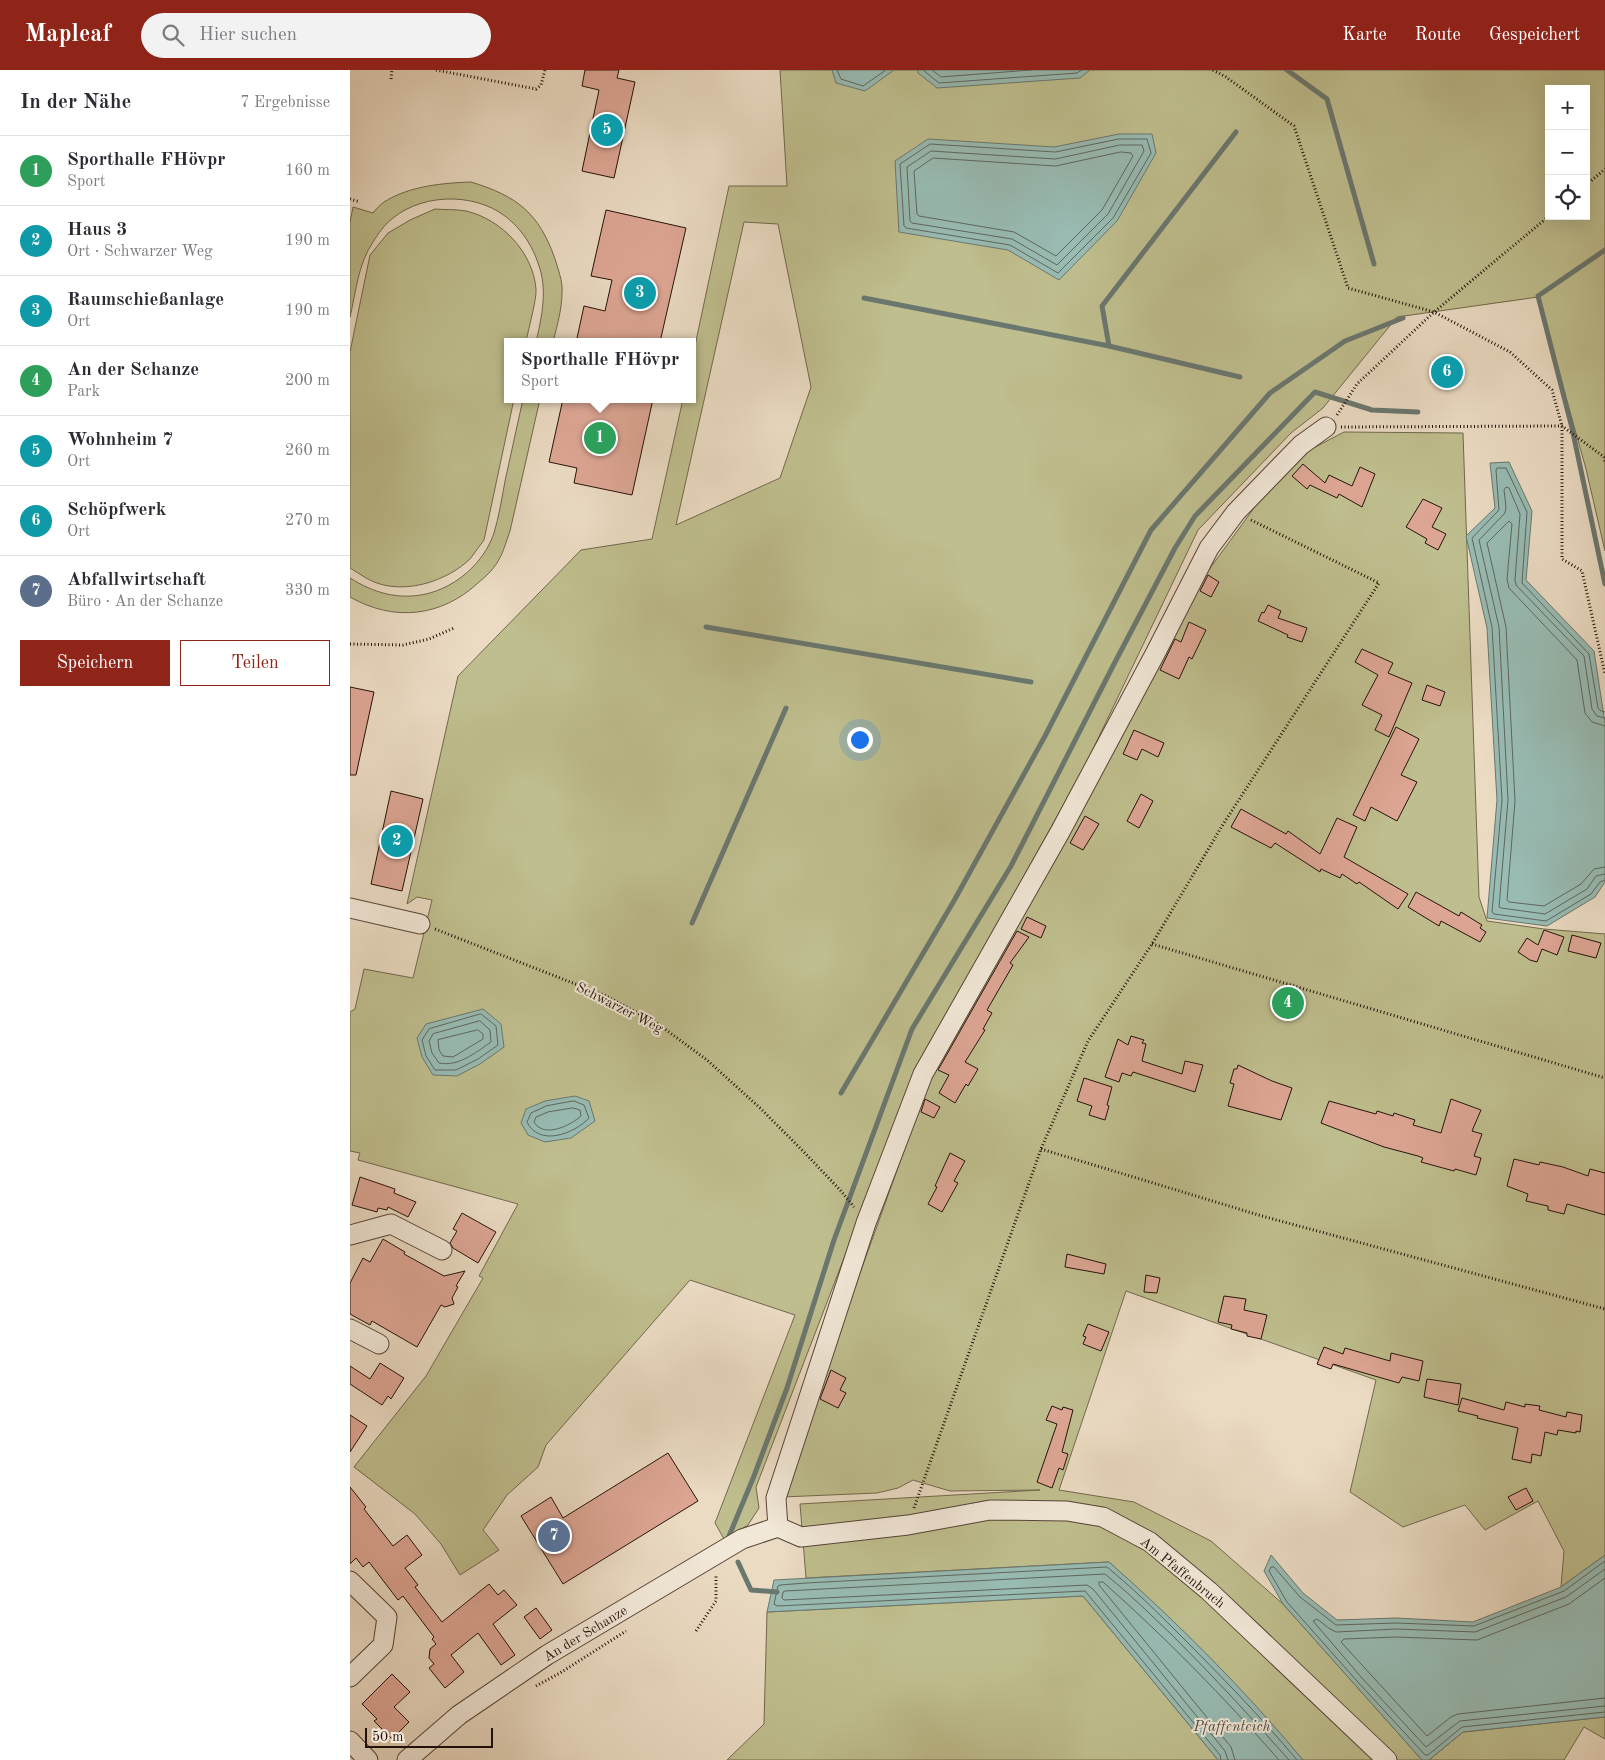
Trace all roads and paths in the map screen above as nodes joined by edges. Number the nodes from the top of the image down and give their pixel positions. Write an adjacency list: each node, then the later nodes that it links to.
1 (392, 70): 5 (path)
2 (436, 70): 3 (path)
3 (545, 70)
4 (1213, 70): 11 (path)
5 (391, 79)
6 (1605, 169): 7 (path)
7 (1590, 181)
8 (350, 199): 9 (path)
9 (360, 202)
10 (1545, 219): 11 (path)
11 (1434, 312): 12 (path); 13 (path)
12 (1331, 421): 13 (path); 15 (street)
13 (1562, 426): 14 (path); 18 (path)
14 (1605, 463)
15 (1236, 512): 21 (path); 31 (street)
16 (454, 628): 17 (path)
17 (350, 644)
18 (1605, 674)
19 (350, 908): 20 (street)
20 (420, 924): 24 (path, Schwarzer Weg)
21 (1152, 944): 22 (path); 23 (path)
22 (1605, 1078)
23 (1041, 1149): 27 (path); 30 (path)
24 (841, 1191)
25 (350, 1235): 26 (street)
26 (442, 1250)
27 (1605, 1309)
28 (350, 1329): 29 (street)
29 (379, 1344)
30 (908, 1525): 31 (street, Am Pfaffenbruch); 41 (street, Am Pfaffenbruch)
31 (778, 1527): 40 (street, An der Schanze)
32 (708, 1577): 35 (path)
33 (350, 1581): 36 (street)
34 (626, 1631): 37 (path)
35 (696, 1631)
36 (350, 1677)
37 (533, 1687)
38 (350, 1741): 39 (street)
39 (368, 1760)
40 (407, 1760)
41 (1386, 1760)

